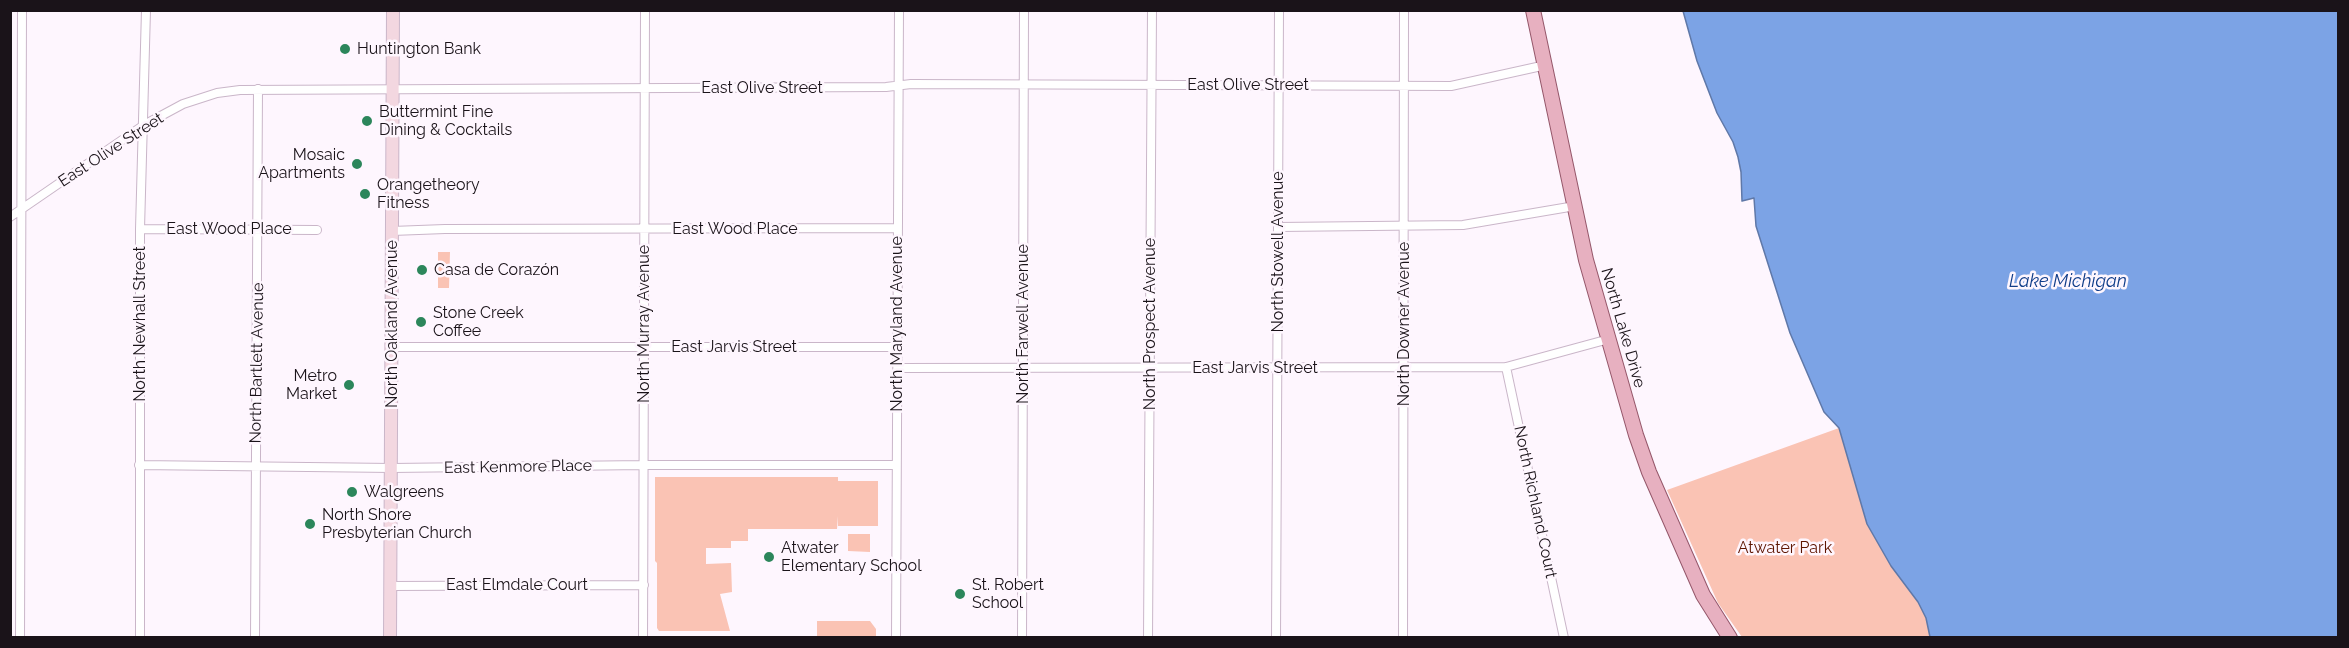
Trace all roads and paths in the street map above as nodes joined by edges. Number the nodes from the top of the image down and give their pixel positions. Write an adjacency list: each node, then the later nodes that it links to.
1 (22, 10): 22 (street)
2 (146, 10): 20 (street, North Newhall Street)
3 (393, 10): 19 (main road, North Oakland Avenue)
4 (645, 10): 17 (street, North Murray Avenue)
5 (899, 10): 14 (street, North Maryland Avenue)
6 (1024, 10): 12 (street, North Farwell Avenue)
7 (1152, 10): 15 (street, North Prospect Avenue)
8 (1279, 10): 16 (street, North Stowell Avenue)
9 (1404, 10): 13 (street, North Downer Avenue)
10 (1533, 10): 11 (main road, North Lake Drive)
11 (1546, 65): 13 (street, East Olive Street); 21 (main road, North Lake Drive)
12 (1024, 85): 14 (street, East Olive Street); 15 (street, East Olive Street); 41 (street, North Farwell Avenue)
13 (1404, 85): 16 (street, East Olive Street); 24 (street, North Downer Avenue)
14 (899, 86): 17 (street, East Olive Street); 26 (street, North Maryland Avenue)
15 (1152, 86): 16 (street, East Olive Street); 38 (street, North Prospect Avenue)
16 (1278, 86): 25 (street, North Stowell Avenue)
17 (645, 88): 19 (street, East Olive Street); 29 (street, North Murray Avenue)
18 (258, 89): 19 (street, East Olive Street); 20 (street, East Olive Street); 28 (street, North Bartlett Avenue)
19 (393, 89): 31 (main road, North Oakland Avenue)
20 (144, 125): 22 (street, East Olive Street); 27 (street, North Newhall Street)
21 (1575, 206): 24 (street); 32 (main road, North Lake Drive)
22 (20, 210): 23 (street, East Olive Street); 49 (street)
23 (10, 217)
24 (1405, 226): 25 (street); 40 (street, North Downer Avenue)
25 (1278, 227): 39 (street, North Stowell Avenue)
26 (898, 228): 29 (street, East Wood Place); 34 (street, North Maryland Avenue)
27 (141, 229): 28 (street, East Wood Place); 42 (street, North Newhall Street)
28 (259, 229): 30 (street, East Wood Place); 45 (street, North Bartlett Avenue)
29 (644, 229): 31 (street, East Wood Place); 35 (street, North Murray Avenue)
30 (316, 230)
31 (392, 231): 33 (main road, North Oakland Avenue)
32 (1609, 339): 36 (street, East Jarvis Street); 60 (main road, North Lake Drive)
33 (391, 346): 35 (street, East Jarvis Street); 46 (main road, North Oakland Avenue)
34 (897, 347): 35 (street, East Jarvis Street); 37 (street, North Maryland Avenue)
35 (644, 348): 43 (street, North Murray Avenue)
36 (1506, 367): 40 (street, East Jarvis Street); 59 (street, North Richland Court)
37 (898, 368): 41 (street, East Jarvis Street); 44 (street, North Maryland Avenue)
38 (1150, 368): 39 (street, East Jarvis Street); 41 (street, East Jarvis Street); 56 (street, North Prospect Avenue)
39 (1277, 368): 40 (street, East Jarvis Street); 57 (street, North Stowell Avenue)
40 (1404, 368): 58 (street, North Downer Avenue)
41 (1023, 369): 55 (street, North Farwell Avenue)
42 (139, 465): 45 (street, East Kenmore Place); 50 (street, North Newhall Street)
43 (644, 465): 44 (street, East Kenmore Place); 46 (street, East Kenmore Place); 47 (street, North Murray Avenue)
44 (896, 465): 54 (street, North Maryland Avenue)
45 (256, 467): 46 (street, East Kenmore Place); 51 (street, North Bartlett Avenue)
46 (392, 468): 48 (main road, North Oakland Avenue)
47 (644, 585): 48 (street, East Elmdale Court); 53 (street, North Murray Avenue)
48 (390, 586): 52 (main road, North Oakland Avenue)
49 (20, 638)
50 (140, 638)
51 (255, 638)
52 (390, 638)
53 (643, 638)
54 (896, 638)
55 (1022, 638)
56 (1148, 638)
57 (1276, 638)
58 (1403, 638)
59 (1564, 638)
60 (1730, 638)

